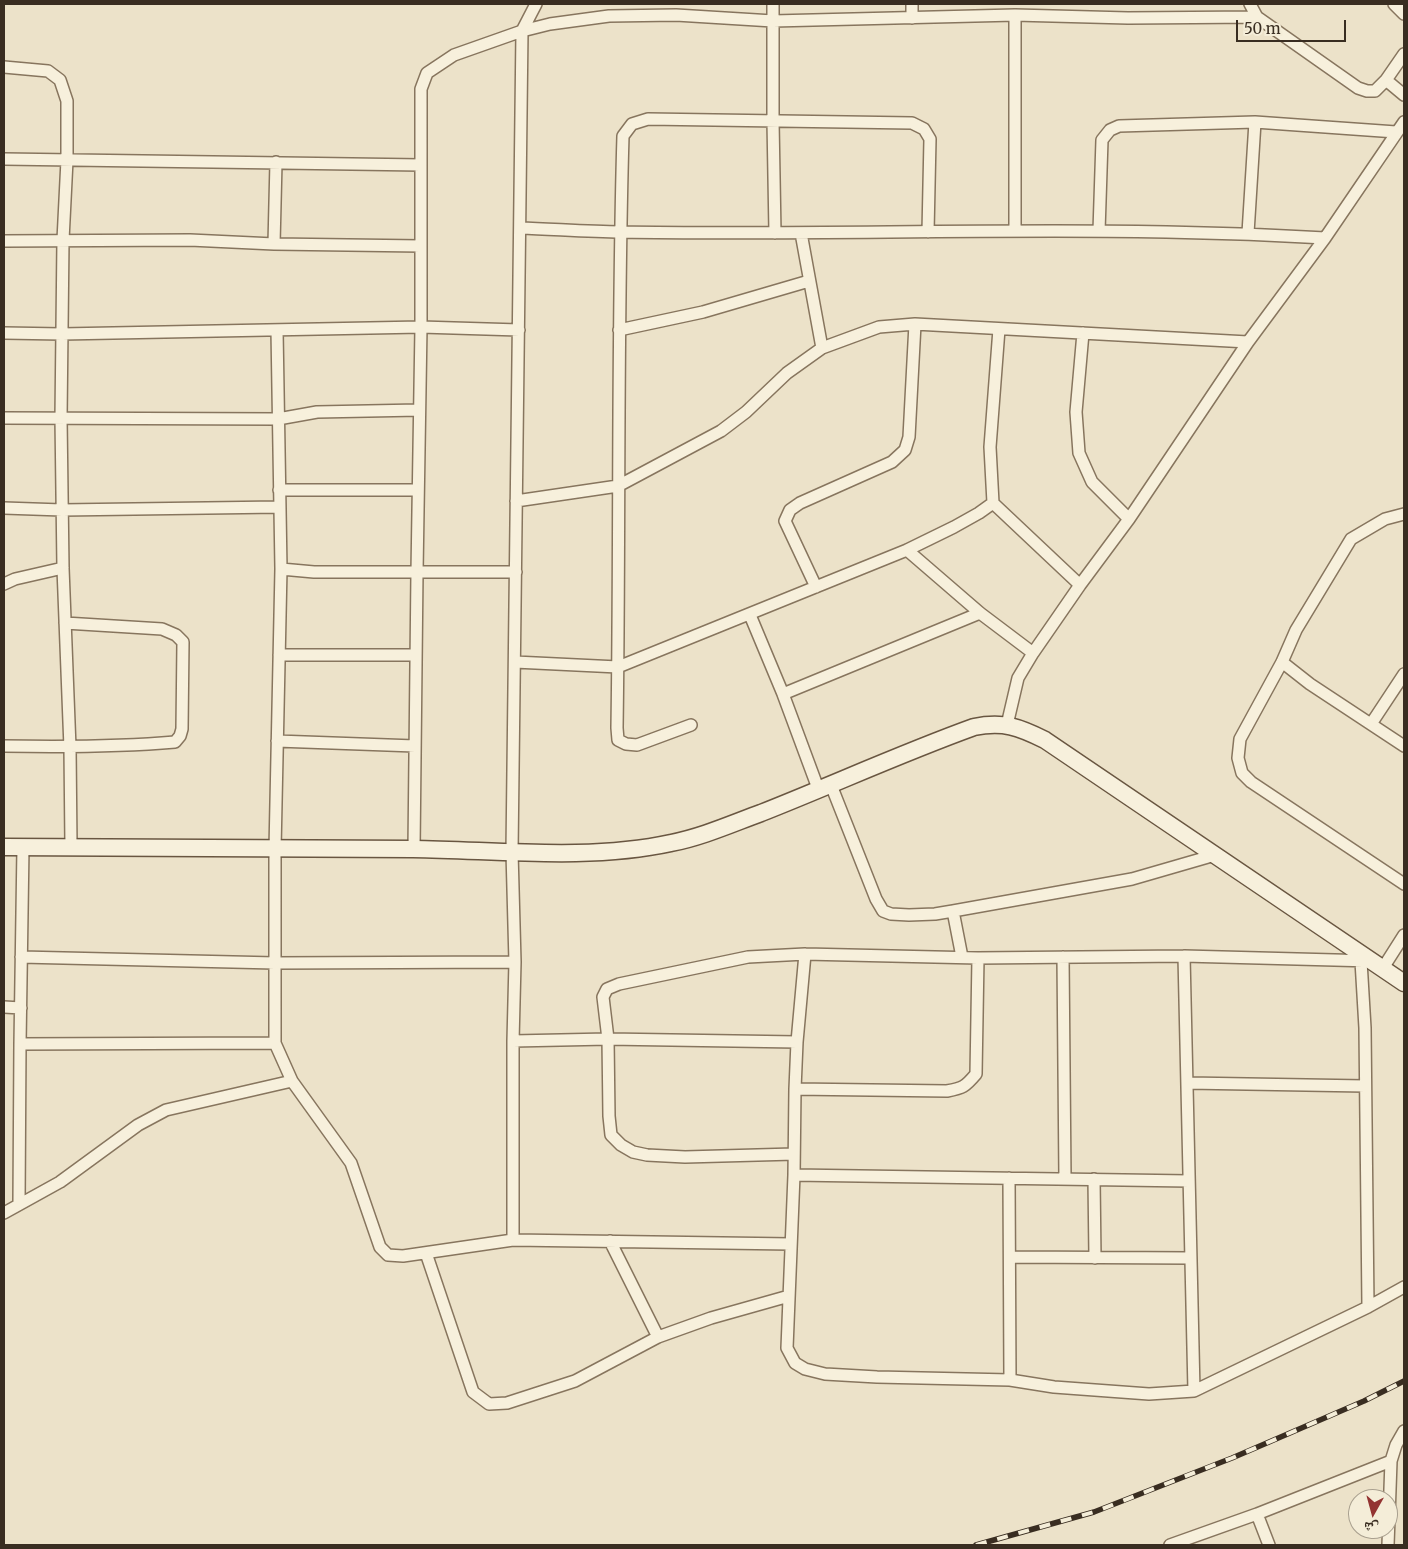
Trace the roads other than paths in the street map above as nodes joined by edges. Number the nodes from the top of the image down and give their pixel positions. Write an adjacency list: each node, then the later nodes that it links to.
1 (536, 4): 11 (street)
2 (773, 4): 10 (street)
3 (912, 4): 9 (street)
4 (1250, 4): 8 (street)
5 (1394, 4): 6 (street)
6 (1404, 14)
7 (1014, 16): 8 (street); 9 (street); 25 (street)
8 (1257, 17): 14 (street)
9 (912, 18): 10 (street)
10 (773, 20): 11 (street); 16 (street)
11 (522, 31): 23 (street); 24 (street)
12 (1404, 54): 14 (street)
13 (4, 66): 21 (street)
14 (1386, 80): 15 (street)
15 (1404, 95)
16 (773, 121): 27 (street); 28 (street); 29 (street)
17 (1255, 122): 19 (street); 26 (street); 31 (street)
18 (1404, 122): 19 (street)
19 (1396, 132): 32 (street)
20 (4, 159): 21 (street)
21 (67, 160): 22 (street); 33 (street)
22 (276, 162): 23 (street); 35 (street)
23 (421, 165): 36 (street)
24 (520, 228): 27 (street); 42 (street)
25 (1015, 230): 26 (street); 28 (street)
26 (1099, 231): 31 (street)
27 (620, 232): 29 (street); 43 (street)
28 (928, 232): 30 (street)
29 (775, 233): 30 (street)
30 (801, 233): 37 (street)
31 (1248, 233): 32 (street)
32 (1325, 238): 47 (street)
33 (63, 240): 34 (street); 35 (street); 46 (street)
34 (4, 241)
35 (274, 244): 36 (street)
36 (421, 246): 39 (street)
37 (809, 281): 43 (street); 48 (street)
38 (914, 324): 40 (street); 48 (street); 70 (street)
39 (421, 327): 41 (street); 42 (street); 49 (street)
40 (999, 329): 45 (street); 57 (street)
41 (277, 330): 46 (street); 52 (street)
42 (519, 330): 56 (street)
43 (619, 330): 53 (street)
44 (4, 333): 46 (street)
45 (1082, 333): 47 (street); 62 (street)
46 (62, 334): 51 (street)
47 (1248, 342): 62 (street)
48 (822, 348): 53 (street)
49 (419, 410): 52 (street); 55 (street)
50 (4, 418): 51 (street)
51 (61, 418): 52 (street); 60 (street)
52 (278, 419): 54 (street)
53 (618, 486): 56 (street); 79 (street)
54 (279, 490): 55 (street); 58 (street)
55 (418, 490): 66 (street)
56 (516, 501): 67 (street)
57 (993, 503): 63 (street); 69 (street)
58 (279, 507): 60 (street); 65 (street)
59 (4, 508): 60 (street)
60 (62, 510): 64 (street)
61 (1404, 514): 78 (street)
62 (1129, 519): 69 (street)
63 (907, 550): 70 (street); 71 (street)
64 (63, 568): 68 (street); 73 (street)
65 (281, 569): 66 (street); 75 (street)
66 (416, 572): 67 (street); 76 (street)
67 (516, 572): 77 (street)
68 (4, 584)
69 (1080, 585): 74 (street)
70 (816, 587): 72 (street)
71 (980, 613): 74 (street); 81 (street)
72 (750, 615): 79 (street); 81 (street)
73 (65, 622): 89 (street); 89 (street)
74 (1033, 653): 84 (street)
75 (279, 655): 76 (street); 85 (street)
76 (416, 655): 87 (street)
77 (514, 662): 79 (street); 96 (street)
78 (1282, 662): 82 (street); 98 (street)
79 (618, 667): 83 (street)
80 (1404, 674): 82 (street)
81 (784, 694): 90 (street)
82 (1371, 724): 88 (street)
83 (691, 725)
84 (1007, 725): 90 (main road); 97 (main road)
85 (277, 741): 87 (street); 94 (street)
86 (4, 746): 89 (street)
87 (415, 746): 95 (street)
88 (1404, 746)
89 (70, 748): 91 (street)
90 (825, 788): 96 (main road); 99 (street)
91 (71, 846): 93 (main road); 94 (main road)
92 (4, 847): 93 (main road)
93 (23, 847): 103 (street)
94 (275, 849): 95 (main road); 108 (street)
95 (414, 850): 96 (main road)
96 (512, 852): 107 (street)
97 (1215, 855): 99 (street); 109 (main road)
98 (1404, 884)
99 (953, 911): 105 (street)
100 (1404, 935): 109 (street)
101 (805, 954): 105 (street); 113 (street); 115 (street)
102 (1184, 956): 104 (street); 109 (street); 119 (street)
103 (21, 957): 108 (street); 112 (street)
104 (1063, 957): 106 (street); 125 (street)
105 (962, 958): 106 (street)
106 (978, 958): 121 (street)
107 (515, 962): 108 (street); 114 (street)
108 (275, 963): 116 (street)
109 (1372, 963): 110 (main road); 120 (street)
110 (1404, 983)
111 (4, 1007): 112 (street)
112 (21, 1008): 117 (street)
113 (608, 1039): 114 (street); 115 (street); 122 (street)
114 (513, 1041): 130 (street)
115 (797, 1042): 121 (street)
116 (275, 1043): 117 (street); 118 (street)
117 (20, 1044): 128 (street)
118 (292, 1081): 128 (street); 133 (street)
119 (1188, 1083): 120 (street); 127 (street)
120 (1365, 1086): 139 (street)
121 (794, 1089): 122 (street)
122 (794, 1154): 123 (street)
123 (794, 1175): 124 (street); 132 (street)
124 (1009, 1178): 125 (street); 134 (street)
125 (1065, 1179): 126 (street)
126 (1094, 1180): 127 (street); 135 (street)
127 (1189, 1181): 136 (street)
128 (19, 1204): 129 (street)
129 (4, 1213)
130 (513, 1240): 131 (street); 133 (street)
131 (610, 1242): 132 (street); 140 (street)
132 (791, 1244): 138 (street)
133 (426, 1253): 140 (street)
134 (1010, 1257): 135 (street); 141 (street)
135 (1095, 1258): 136 (street)
136 (1190, 1258): 142 (street)
137 (1404, 1287): 139 (street)
138 (789, 1296): 140 (street); 141 (street)
139 (1368, 1307): 142 (street)
140 (658, 1336)
141 (1010, 1380): 142 (street)
142 (1194, 1391)
143 (1404, 1431): 144 (street)
144 (1391, 1461): 145 (street); 148 (street)
145 (1257, 1514): 146 (street); 147 (street)
146 (1171, 1545)
147 (1269, 1545)
148 (1388, 1545)

